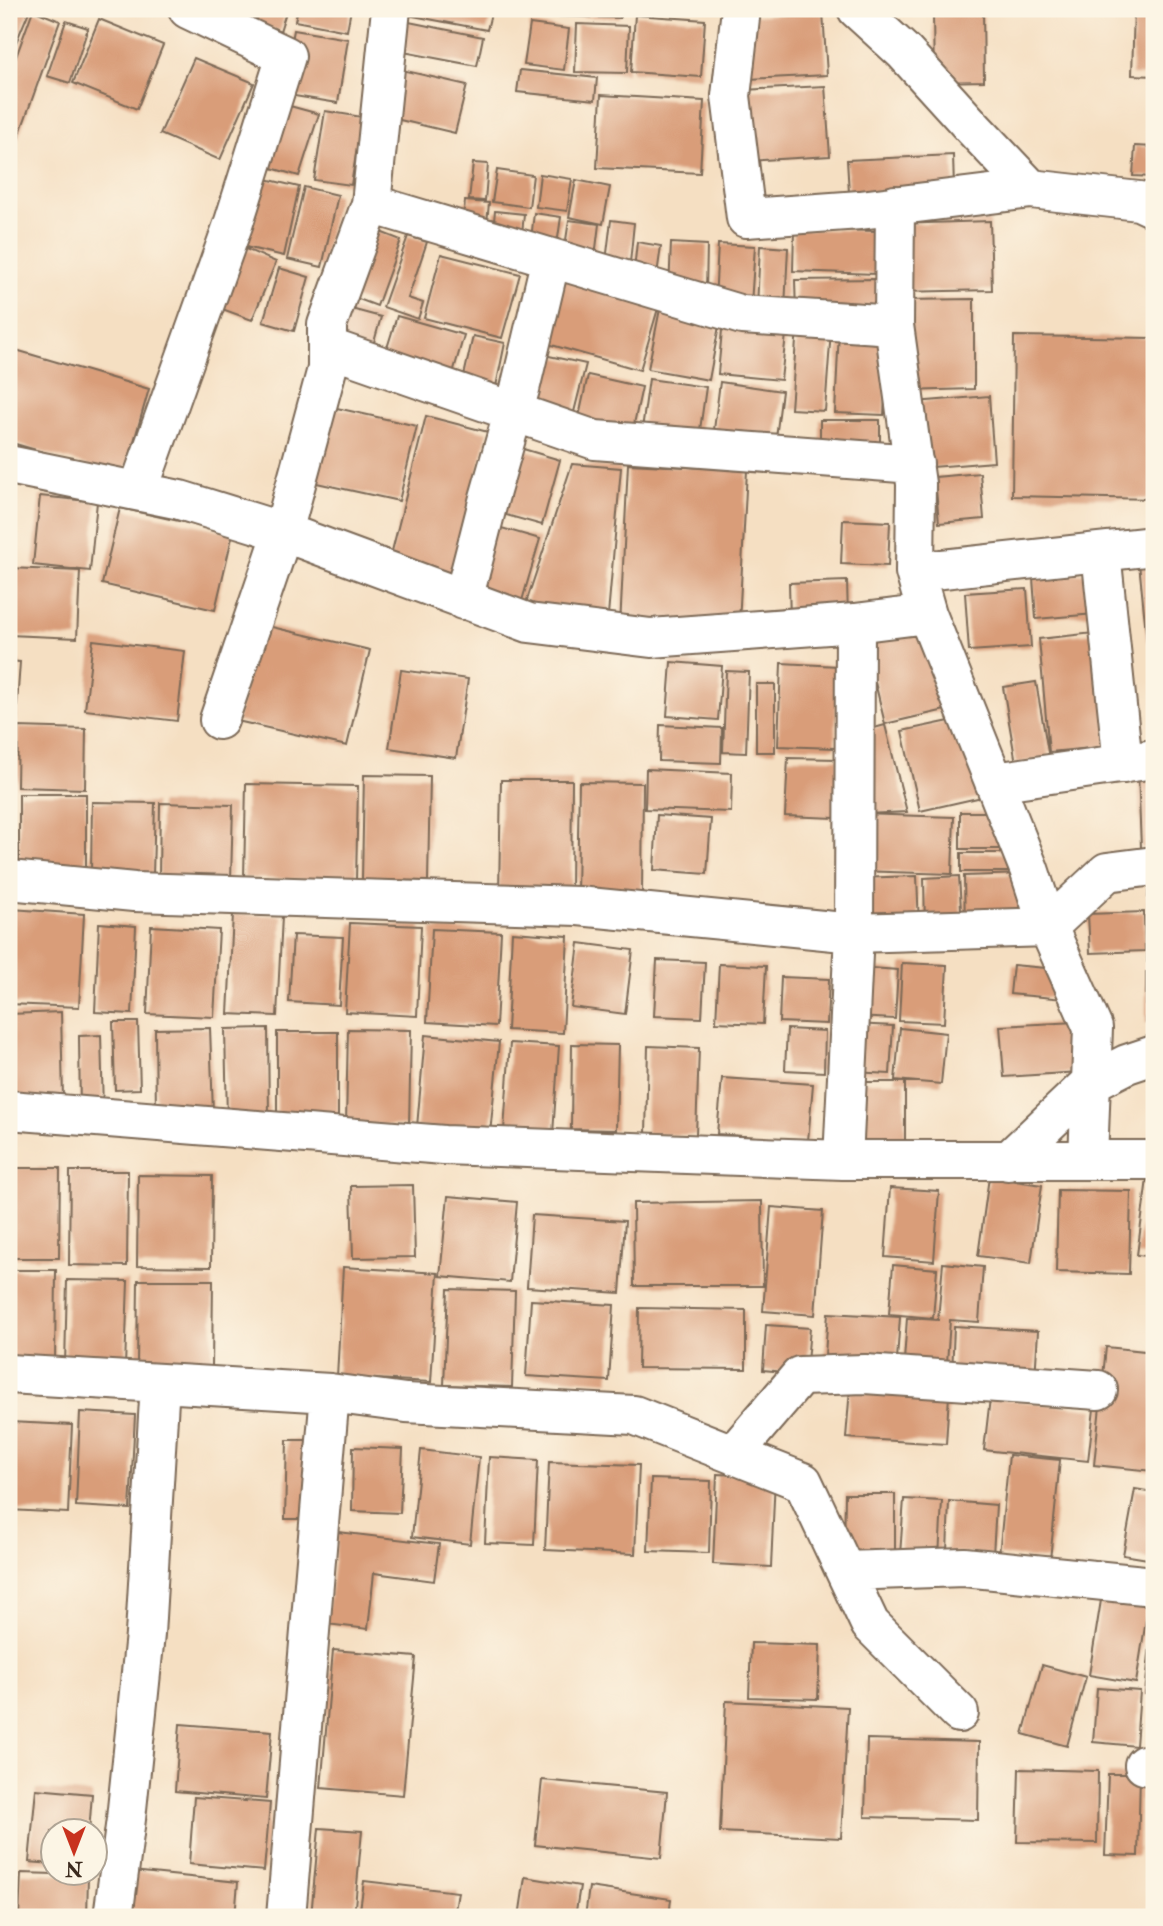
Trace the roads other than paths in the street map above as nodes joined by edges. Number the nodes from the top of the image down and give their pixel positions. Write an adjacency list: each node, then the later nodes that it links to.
1 (391, 9): 6 (street)
2 (741, 9): 7 (street)
3 (857, 9): 5 (street)
4 (204, 12): 15 (street)
5 (1031, 189): 7 (street); 8 (street)
6 (371, 204): 9 (street); 11 (street)
7 (895, 205): 10 (street)
8 (1154, 208)
9 (551, 258): 10 (street); 12 (street)
10 (894, 325): 13 (street)
11 (327, 348): 12 (street); 16 (street)
12 (513, 412): 13 (street); 20 (street)
13 (914, 464): 19 (street)
14 (9, 465): 15 (street)
15 (138, 491): 16 (street)
16 (283, 532): 20 (street); 23 (street)
17 (1154, 546): 18 (street)
18 (1101, 552): 19 (street); 24 (street)
19 (915, 572): 21 (street)
20 (463, 600): 22 (street)
21 (927, 614): 22 (street); 25 (street)
22 (855, 623): 29 (street)
23 (219, 720)
24 (1139, 762): 25 (street)
25 (994, 782): 28 (street)
26 (1154, 866): 28 (street)
27 (9, 880): 29 (street)
28 (1048, 927): 29 (street); 31 (street)
29 (854, 933): 33 (street)
30 (1154, 1055): 31 (street)
31 (1090, 1083): 34 (street); 36 (street)
32 (9, 1110): 33 (street)
33 (843, 1160): 36 (street)
34 (1088, 1160): 35 (street); 36 (street)
35 (1154, 1160)
36 (1008, 1161)
37 (9, 1374): 38 (street)
38 (160, 1383): 40 (street); 45 (street)
39 (1098, 1390): 41 (street)
40 (330, 1393): 41 (street); 46 (street)
41 (736, 1456): 42 (street)
42 (845, 1571): 43 (street); 44 (street)
43 (1154, 1586)
44 (960, 1713)
45 (113, 1917)
46 (286, 1917)

